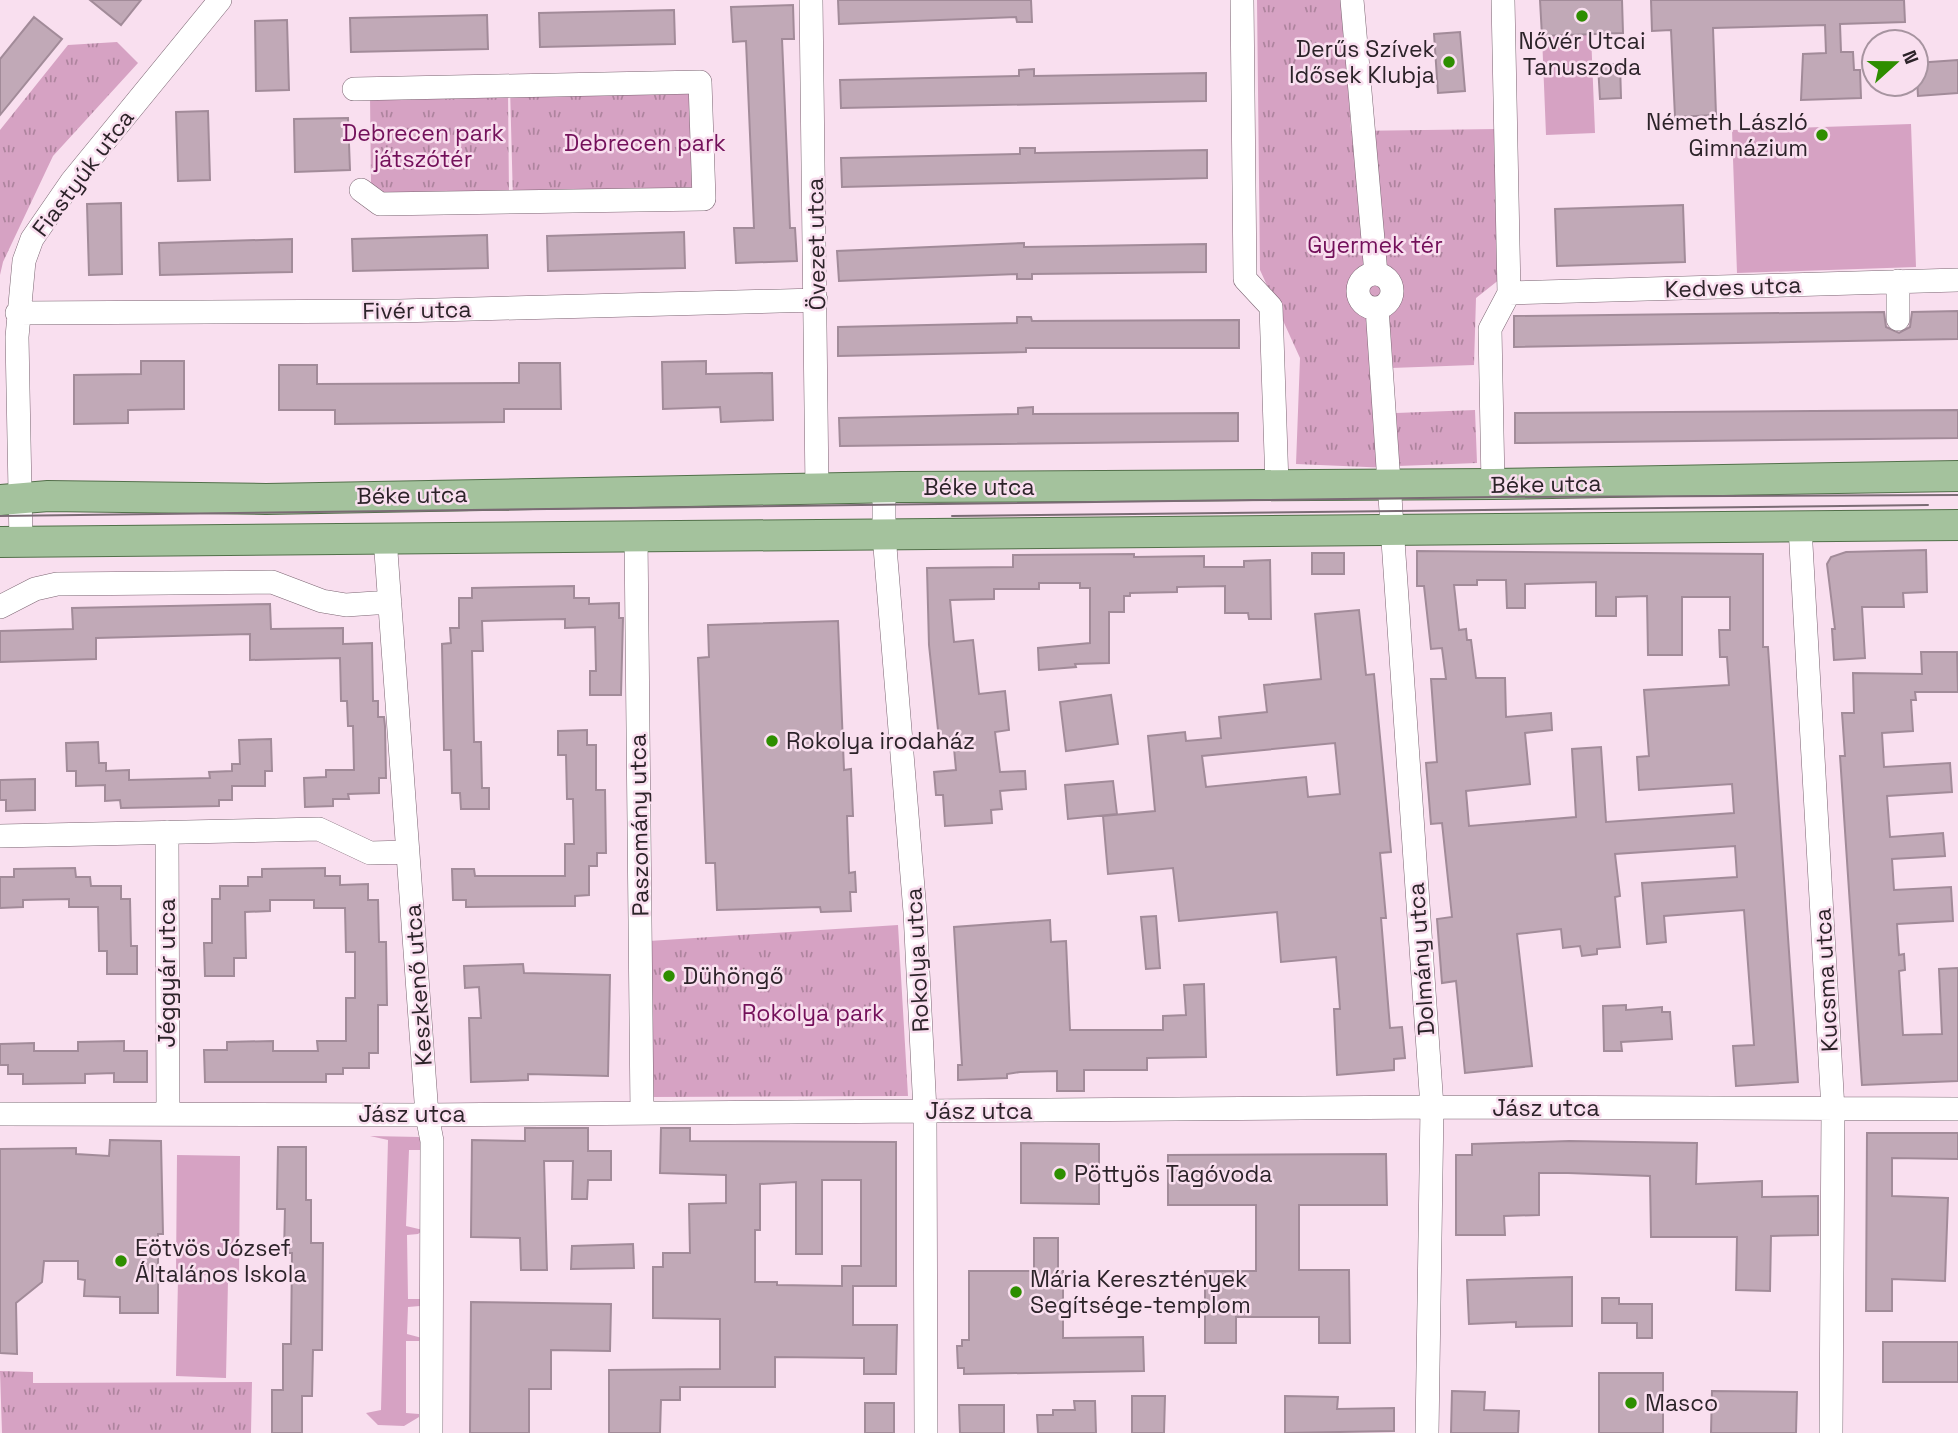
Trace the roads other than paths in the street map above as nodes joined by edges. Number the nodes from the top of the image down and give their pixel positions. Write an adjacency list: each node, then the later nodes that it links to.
1 (220, 0): 12 (street, Fiastyúk utca)
2 (811, 0): 11 (street, Övezet utca)
3 (1242, 0): 16 (street)
4 (1352, 0): 17 (street, Dolmány utca)
5 (1503, 0): 10 (street)
6 (354, 89): 7 (street)
7 (361, 190)
8 (1958, 280): 9 (street, Kedves utca)
9 (1898, 281): 10 (street, Kedves utca); 13 (street)
10 (1509, 293): 15 (street)
11 (816, 300): 12 (street, Fivér utca); 19 (street, Övezet utca)
12 (17, 313): 20 (street, Fiastyúk utca)
13 (1898, 319)
14 (1958, 476): 15 (main road, Béke utca)
15 (1493, 484): 17 (main road, Béke utca)
16 (1277, 485): 17 (main road, Béke utca); 18 (main road, Béke utca)
17 (1390, 485): 23 (street, Dolmány utca)
18 (884, 488): 19 (main road, Béke utca); 24 (street, Rokolya utca)
19 (817, 489): 20 (main road, Béke utca)
20 (11, 500): 27 (street, Fiastyúk utca)
21 (1958, 524): 22 (main road, Béke utca)
22 (1800, 527): 23 (main road, Béke utca); 35 (street, Kucsma utca)
23 (1392, 529): 24 (main road, Béke utca); 33 (street, Dolmány utca)
24 (884, 535): 25 (main road, Béke utca); 36 (street, Rokolya utca)
25 (636, 536): 26 (main road, Béke utca); 37 (street, Paszomány utca)
26 (385, 538): 27 (main road, Béke utca); 28 (street, Keszkenő utca)
27 (11, 542)
28 (390, 602): 29 (street); 32 (street, Keszkenő utca)
29 (0, 607)
30 (167, 832): 31 (street); 32 (street); 39 (street, Jéggyár utca)
31 (0, 836)
32 (407, 852): 40 (street, Keszkenő utca)
33 (1432, 1107): 35 (street, Jász utca); 36 (street, Jász utca); 43 (street, Dolmány utca)
34 (1958, 1109): 35 (street, Jász utca)
35 (1833, 1110): 44 (street, Kucsma utca)
36 (925, 1111): 37 (street, Jász utca); 42 (street, Rokolya utca)
37 (642, 1113): 40 (street, Jász utca)
38 (0, 1114): 39 (street, Jász utca)
39 (168, 1114): 40 (street, Jász utca)
40 (427, 1115): 41 (street, Keszkenő utca)
41 (430, 1433)
42 (926, 1433)
43 (1427, 1433)
44 (1831, 1433)

